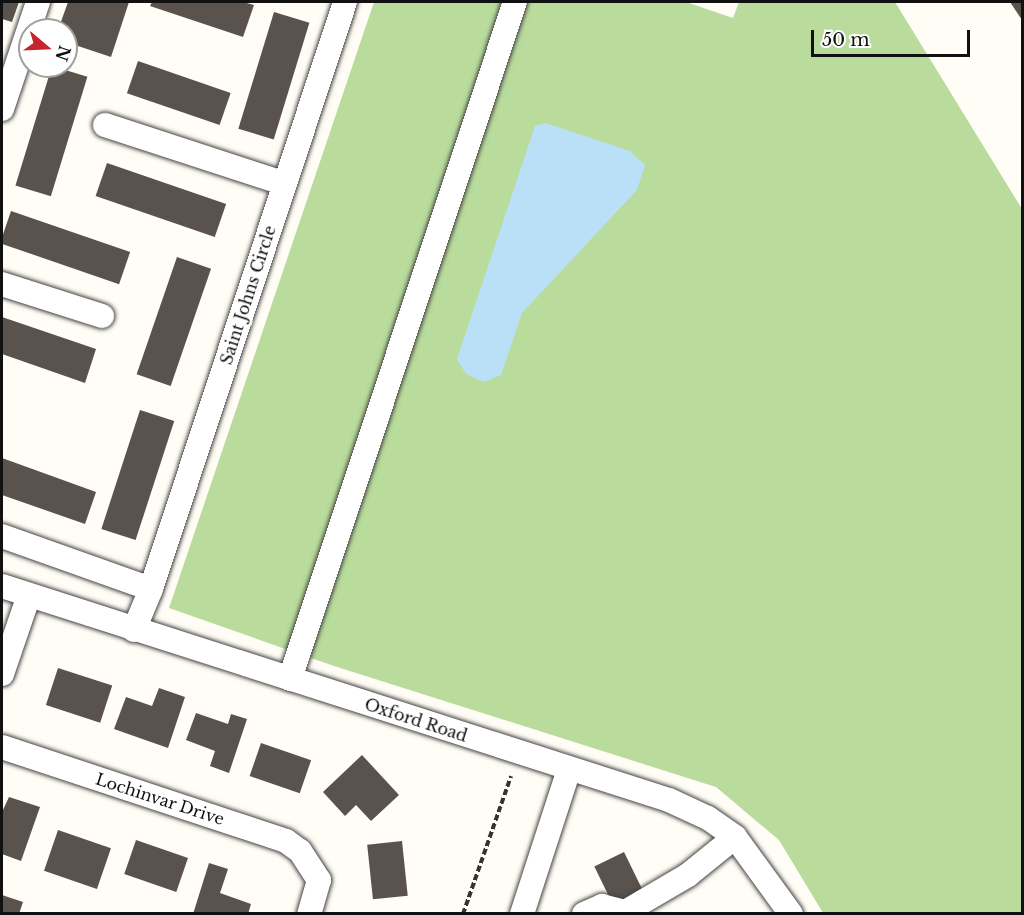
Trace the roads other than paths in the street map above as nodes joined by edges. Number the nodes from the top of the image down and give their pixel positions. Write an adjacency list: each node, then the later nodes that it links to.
1 (38, 2): 4 (street)
2 (345, 2): 6 (street, Saint Johns Circle)
3 (515, 2): 15 (street)
4 (2, 109)
5 (105, 125): 6 (street)
6 (285, 184): 11 (street, Saint Johns Circle)
7 (2, 284): 8 (street)
8 (102, 316)
9 (2, 536): 11 (street)
10 (2, 586): 12 (street, Oxford Road)
11 (151, 589): 13 (street, Saint Johns Circle)
12 (28, 595): 13 (street, Oxford Road); 14 (street)
13 (134, 630): 15 (street, Oxford Road)
14 (2, 674)
15 (290, 680): 17 (street, Oxford Road)
16 (2, 747): 19 (street, Lochinvar Drive)
17 (569, 769): 18 (street, Oxford Road); 20 (street)
18 (735, 837): 21 (street); 22 (street, Oxford Road)
19 (309, 914)
20 (522, 914)
21 (584, 914)
22 (791, 914)

